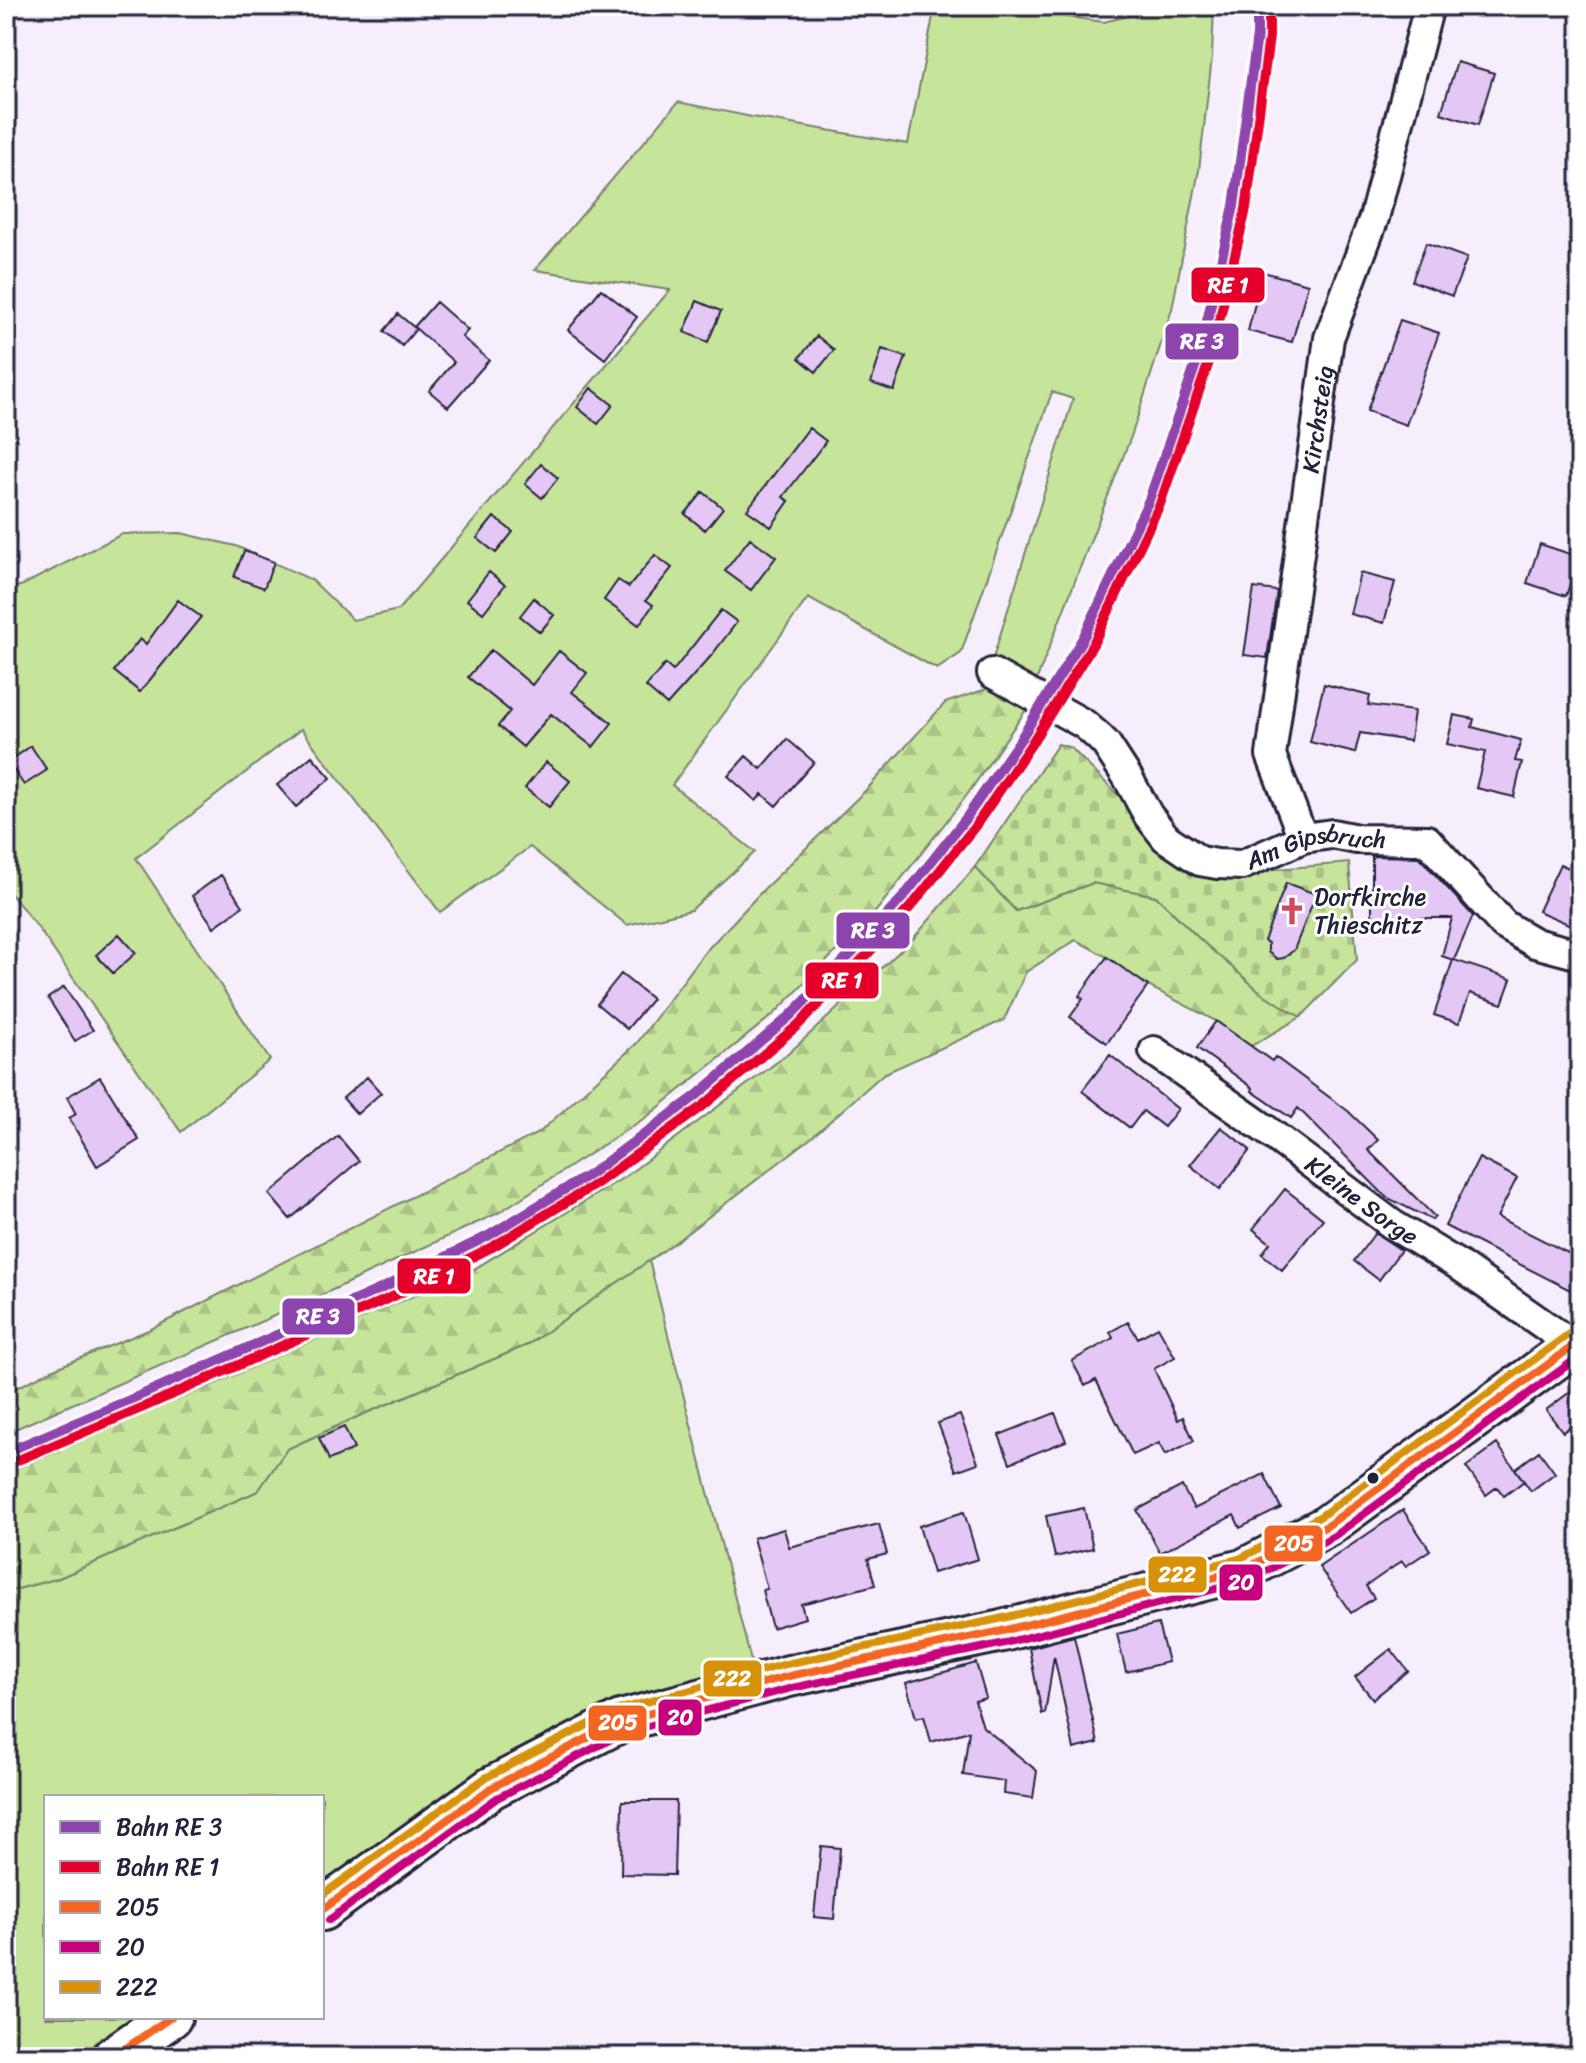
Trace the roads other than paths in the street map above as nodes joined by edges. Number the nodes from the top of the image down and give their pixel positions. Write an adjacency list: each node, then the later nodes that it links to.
1 (1429, 6): 3 (street, Kirchsteig)
2 (992, 673): 3 (street, Am Gipsbruch)
3 (1303, 838): 4 (street, Am Gipsbruch)
4 (1580, 955)
5 (1154, 1051): 6 (street, Kleine Sorge)
6 (1577, 1344): 7 (main road)
7 (324, 1909)
8 (168, 2019): 9 (main road)
9 (113, 2057)

